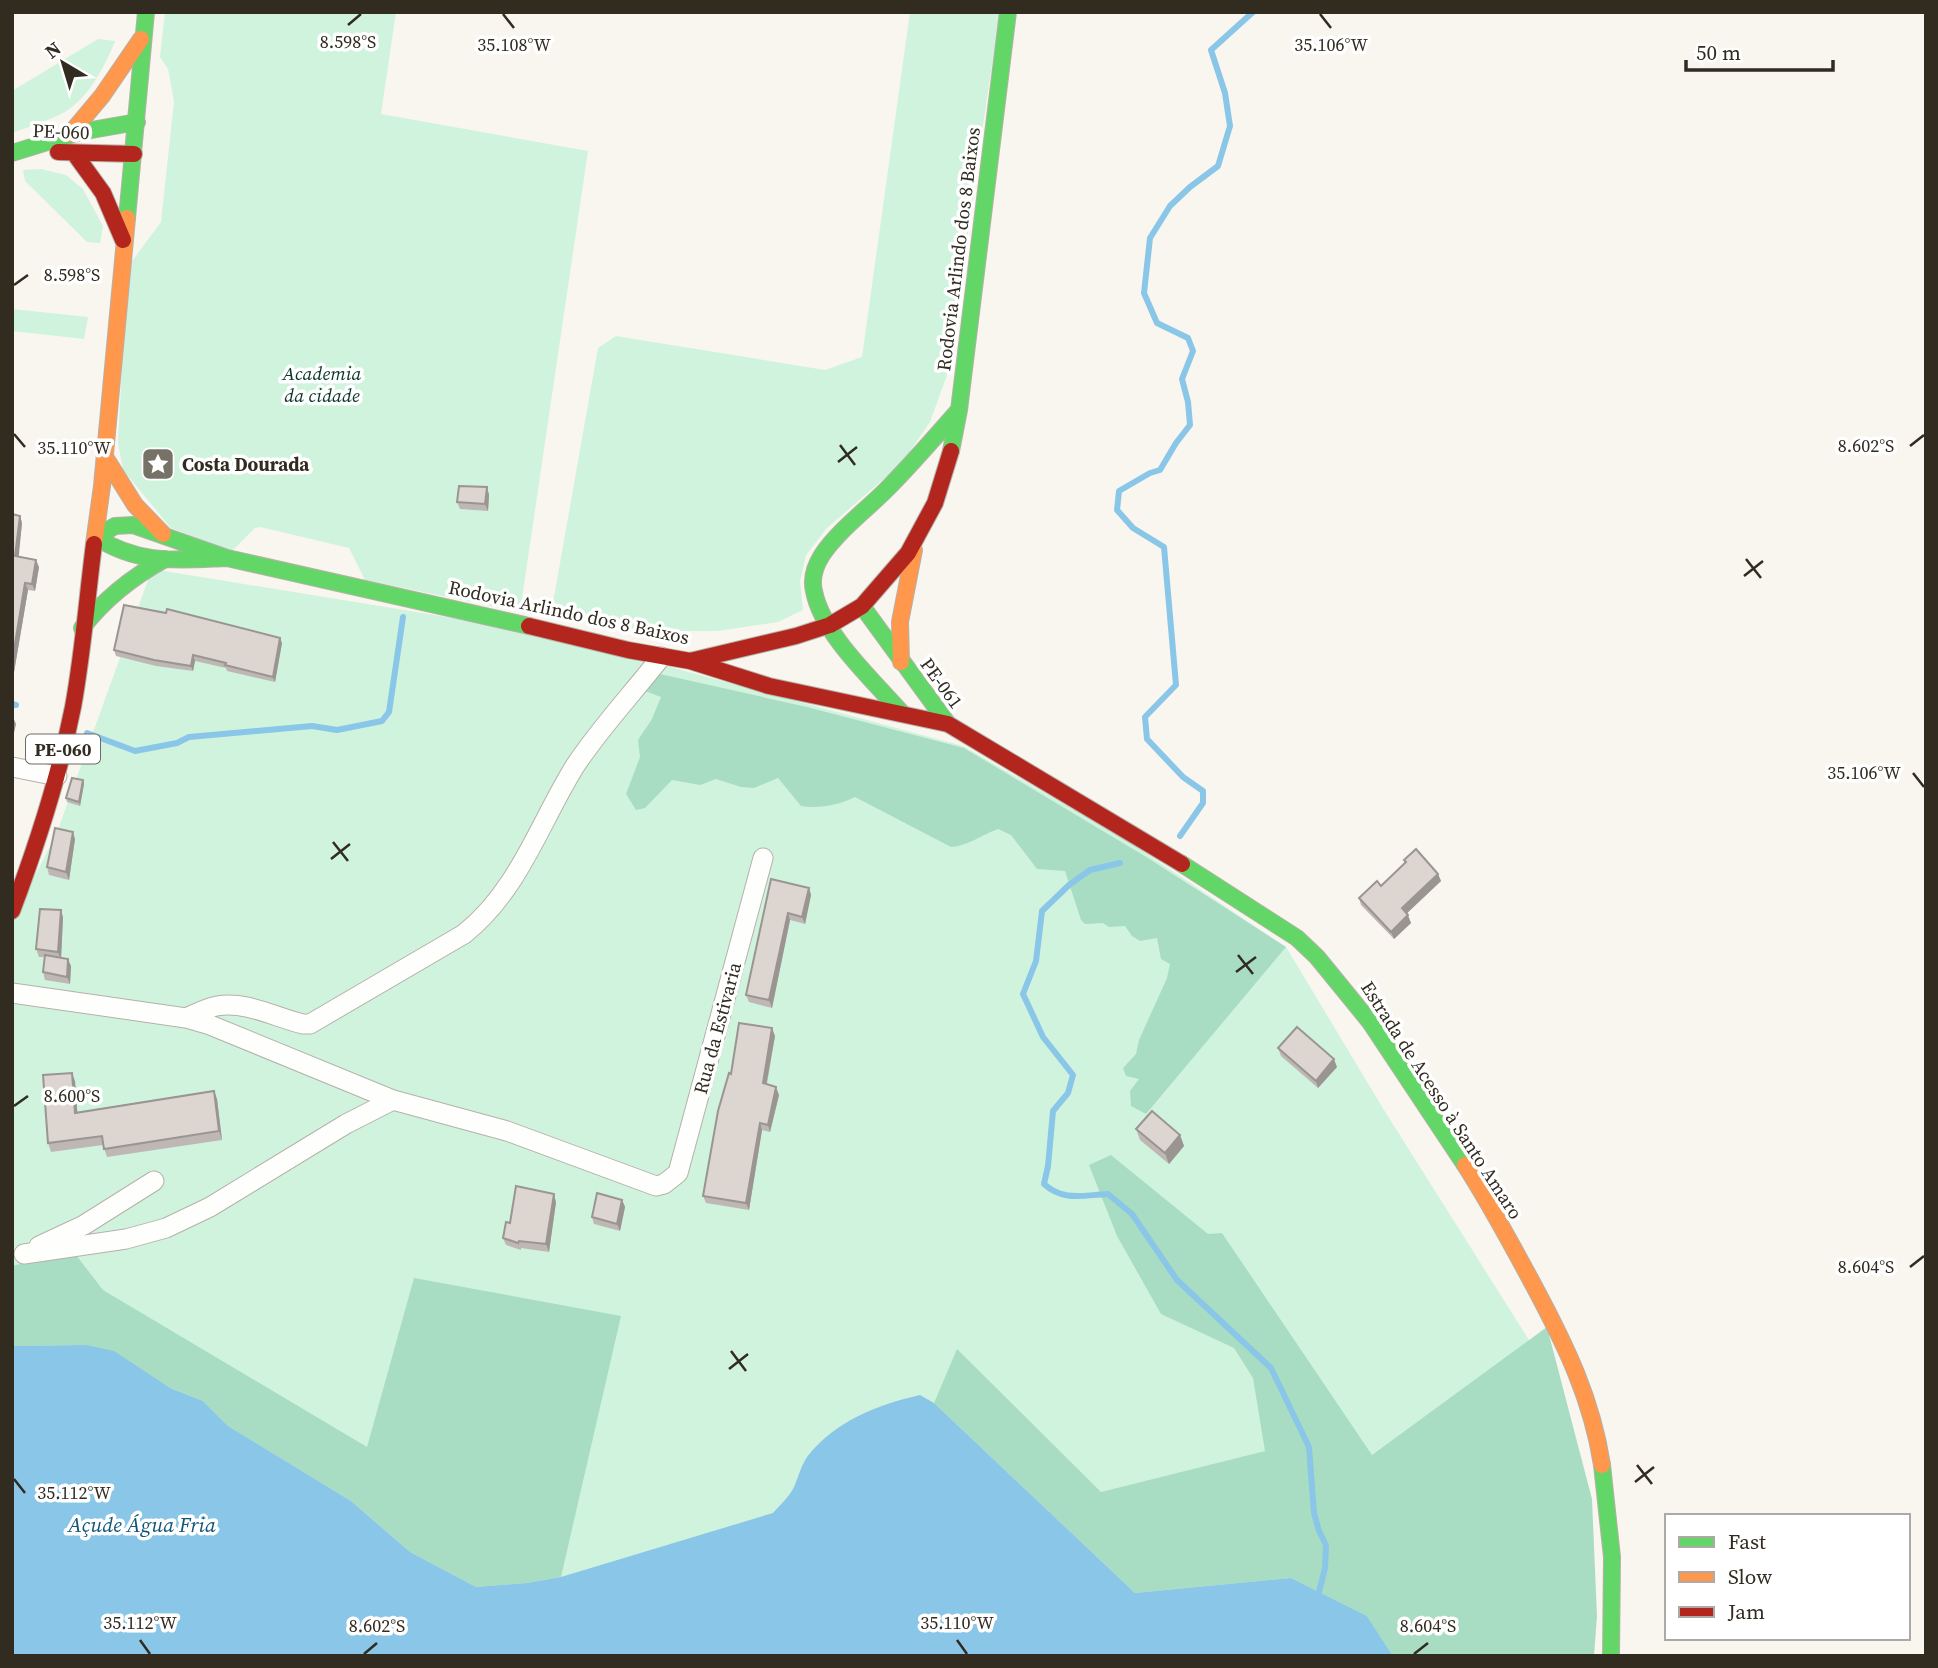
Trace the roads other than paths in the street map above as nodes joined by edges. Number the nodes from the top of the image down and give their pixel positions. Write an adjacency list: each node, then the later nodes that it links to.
1 (146, 12): 3 (main road, PE-060)
2 (1008, 12): 10 (main road, Rodovia Arlindo dos 8 Baixos / PE-061)
3 (143, 36): 4 (main road, PE-060); 5 (main road)
4 (137, 122): 5 (main road, PE-060 / PE-060); 8 (main road, PE-060)
5 (70, 134): 6 (main road, PE-060 / PE-060)
6 (17, 152): 7 (main road, PE-060 / PE-060)
7 (74, 153): 8 (main road, PE-060 / PE-060); 9 (main road)
8 (134, 154): 9 (main road, PE-060)
9 (125, 247): 11 (main road, PE-060)
10 (959, 410): 14 (main road, Rodovia Arlindo dos 8 Baixos / PE-061); 18 (main road)
11 (105, 457): 12 (main road); 13 (main road, PE-060)
12 (163, 534): 13 (main road, Rodovia Arlindo dos 8 Baixos / PE-061); 15 (main road, Rodovia Arlindo dos 8 Baixos / PE-061)
13 (96, 537): 16 (main road, Rodovia Arlindo dos 8 Baixos / PE-061); 19 (main road, PE-060)
14 (916, 541): 17 (main road, Rodovia Arlindo dos 8 Baixos); 22 (main road, PE-061)
15 (227, 558): 16 (main road, Rodovia Arlindo dos 8 Baixos / PE-061); 20 (main road, Rodovia Arlindo dos 8 Baixos / PE-061)
16 (165, 559): 19 (main road)
17 (862, 606): 18 (main road, Rodovia Arlindo dos 8 Baixos); 22 (main road, PE-061)
18 (830, 625): 21 (main road, Rodovia Arlindo dos 8 Baixos); 23 (main road)
19 (82, 629): 26 (main road, PE-060)
20 (661, 657): 21 (main road, Rodovia Arlindo dos 8 Baixos / PE-061); 30 (street)
21 (690, 662): 23 (main road, PE-061)
22 (901, 662): 24 (main road, PE-061 / PE-061)
23 (901, 712): 24 (main road, PE-061 / PE-061)
24 (948, 724): 34 (main road, Estrada de Acesso à Santo Amaro / PE-061)
25 (12, 767): 26 (street)
26 (57, 776): 28 (main road, PE-060)
27 (762, 858): 31 (street, Rua da Estivaria)
28 (12, 911)
29 (12, 993): 30 (street)
30 (186, 1018): 31 (street)
31 (393, 1100): 33 (street)
32 (154, 1181): 33 (street)
33 (18, 1255)
34 (1611, 1656)

